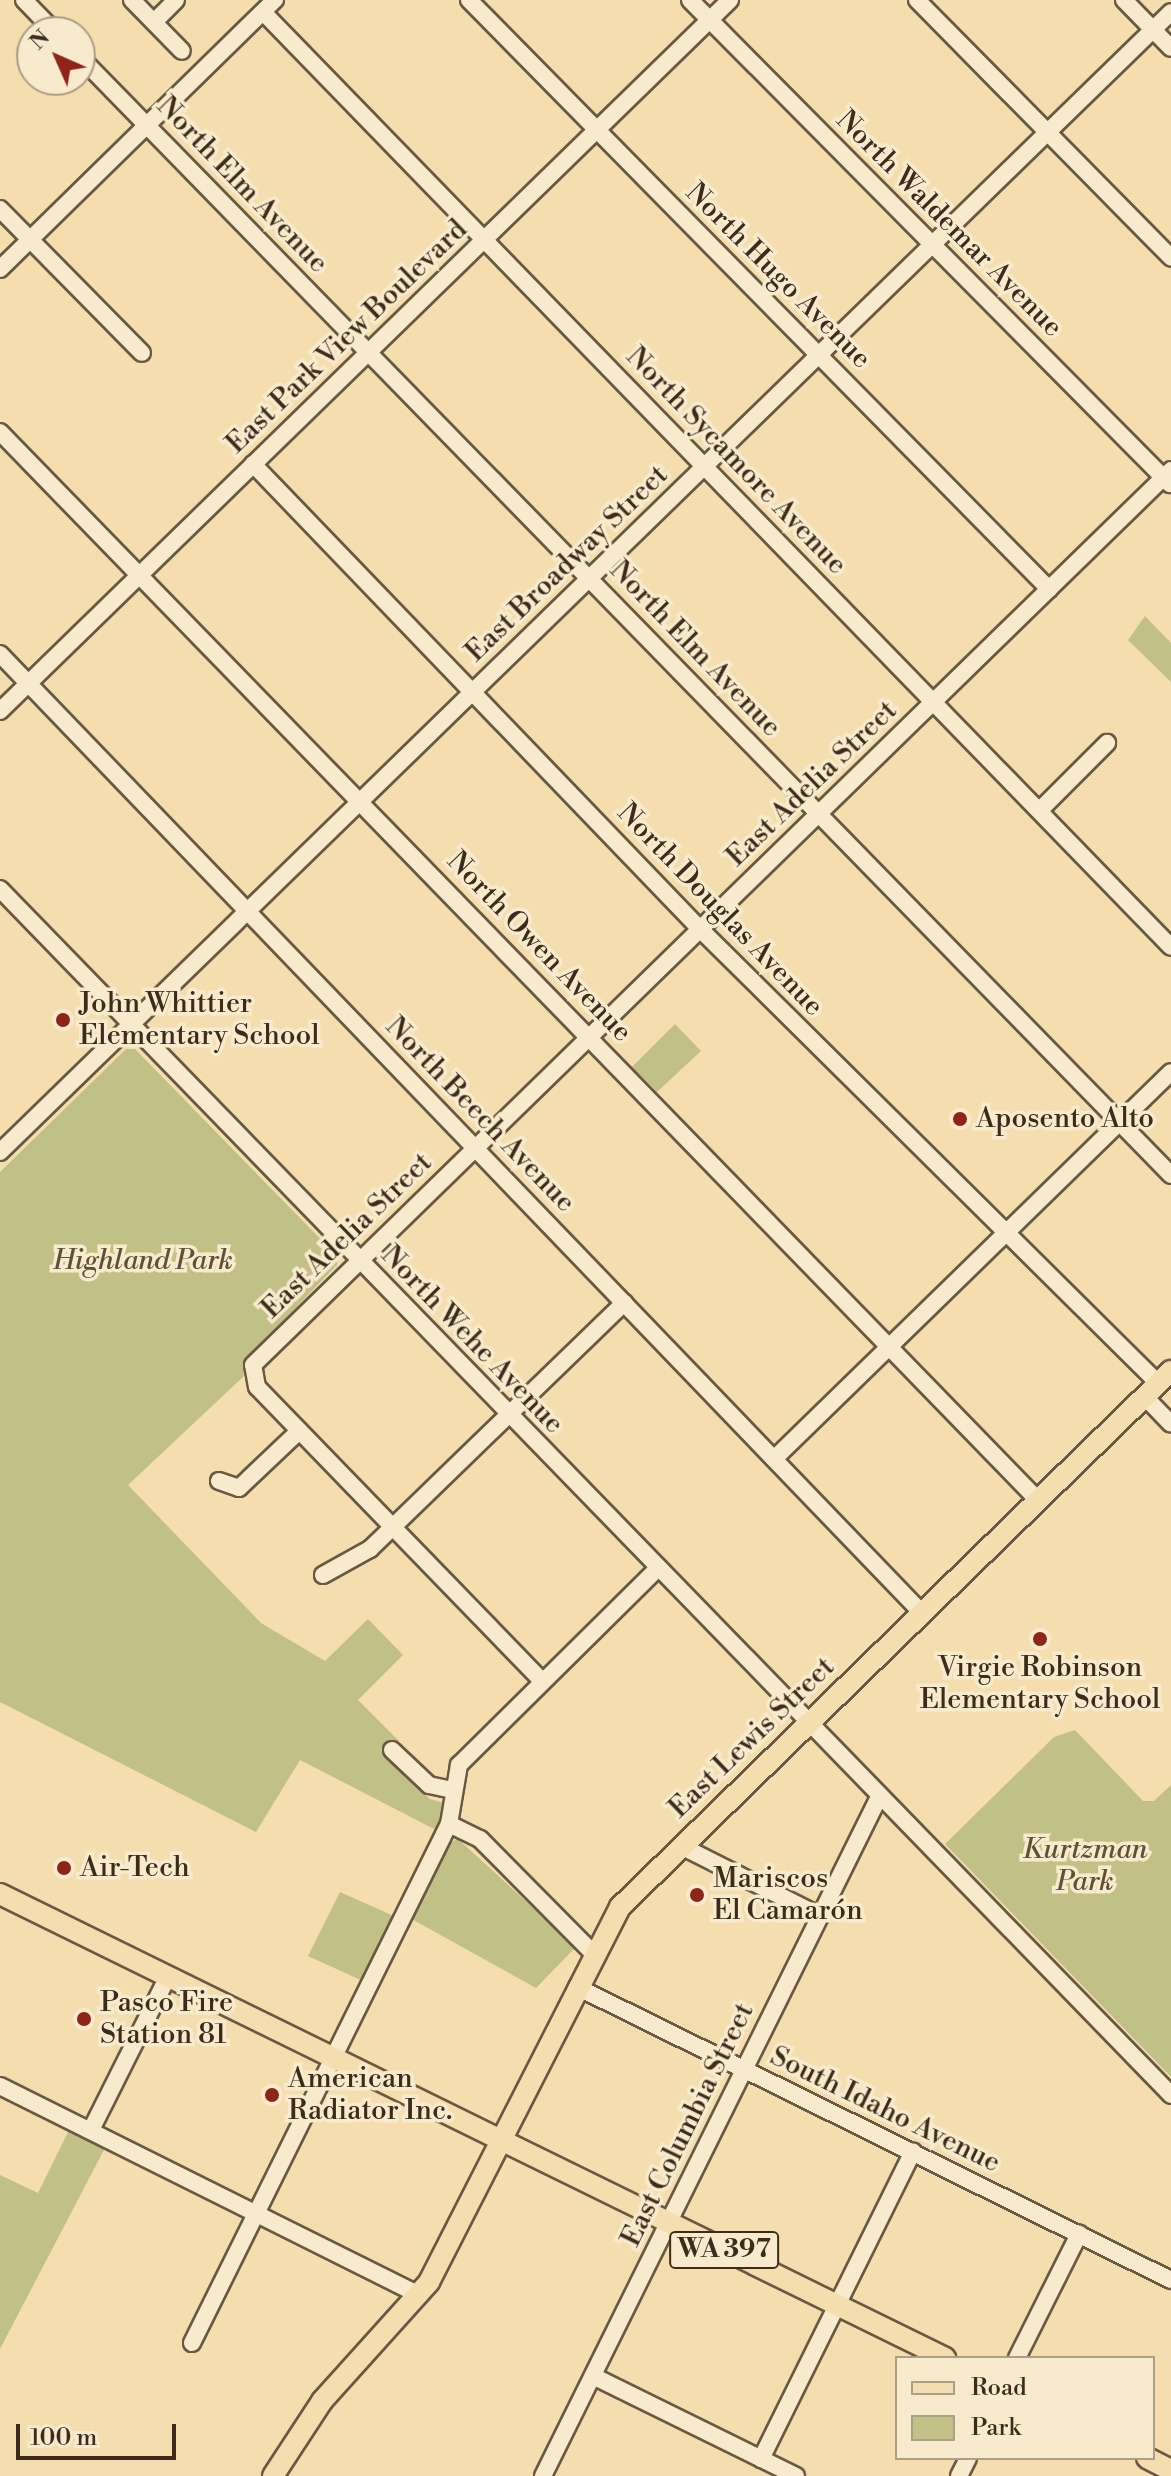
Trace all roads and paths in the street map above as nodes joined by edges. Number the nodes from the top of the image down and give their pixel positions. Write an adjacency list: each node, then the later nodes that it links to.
1 (132, 0): 13 (street)
2 (176, 0): 13 (street)
3 (469, 0): 19 (street, North Hugo Avenue)
4 (690, 0): 12 (street, North Waldemar Avenue)
5 (730, 0): 12 (street, East Park View Boulevard)
6 (917, 0): 20 (street)
7 (1124, 0): 14 (street)
8 (27, 1): 11 (street)
9 (269, 6): 18 (street); 22 (street, North Sycamore Avenue)
10 (1171, 12): 14 (street, East Broadway Street)
11 (41, 16)
12 (709, 20): 19 (street, East Park View Boulevard); 24 (street, North Waldemar Avenue)
13 (154, 22): 16 (street)
14 (1153, 30): 15 (street); 20 (street, East Broadway Street)
15 (1171, 48)
16 (182, 51)
17 (96, 73): 18 (street, North Elm Avenue)
18 (147, 126): 23 (street); 27 (street, North Elm Avenue)
19 (597, 129): 22 (street, East Park View Boulevard); 29 (street, North Hugo Avenue)
20 (1047, 132): 24 (street, East Broadway Street); 25 (street)
21 (0, 209): 23 (street)
22 (484, 239): 27 (street, East Park View Boulevard); 32 (street, North Sycamore Avenue)
23 (30, 240): 26 (street); 28 (street)
24 (932, 244): 29 (street, East Broadway Street); 33 (street, North Waldemar Avenue)
25 (1171, 258)
26 (0, 269)
27 (369, 351): 31 (street, East Park View Boulevard); 35 (street, North Elm Avenue)
28 (142, 353)
29 (819, 355): 32 (street, East Broadway Street); 36 (street, North Hugo Avenue)
30 (0, 432): 34 (street, North Owen Avenue)
31 (253, 464): 34 (street, East Park View Boulevard); 39 (street, North Douglas Avenue)
32 (705, 466): 35 (street, East Broadway Street); 40 (street, North Sycamore Avenue)
33 (1169, 478): 36 (street, East Adelia Street)
34 (141, 574): 38 (street, East Park View Boulevard); 43 (street, North Owen Avenue)
35 (590, 578): 39 (street, East Broadway Street); 45 (street, North Elm Avenue)
36 (1049, 589): 40 (street, East Adelia Street)
37 (0, 654): 38 (street, North Beech Avenue)
38 (29, 683): 41 (street, East Park View Boulevard); 47 (street, North Beech Avenue)
39 (473, 693): 43 (street, East Broadway Street); 48 (street, North Douglas Avenue)
40 (934, 701): 44 (street, North Sycamore Avenue); 45 (street, East Adelia Street)
41 (0, 711)
42 (1107, 743): 44 (street)
43 (361, 801): 47 (street, East Broadway Street); 51 (street, North Owen Avenue)
44 (1040, 810): 49 (street, North Sycamore Avenue)
45 (819, 813): 48 (street, East Adelia Street); 53 (street, North Elm Avenue)
46 (0, 889): 50 (street, North Wehe Avenue)
47 (249, 911): 50 (street, East Broadway Street); 54 (street, North Beech Avenue)
48 (700, 929): 51 (street, East Adelia Street); 57 (street, North Douglas Avenue)
49 (1171, 947)
50 (132, 1025): 55 (street, East Broadway Street); 58 (street, North Wehe Avenue)
51 (590, 1037): 54 (street, East Adelia Street); 60 (street, North Owen Avenue)
52 (1171, 1072): 53 (street)
53 (1120, 1122): 56 (street, North Elm Avenue); 57 (street)
54 (476, 1148): 58 (street, East Adelia Street); 59 (street, North Beech Avenue)
55 (0, 1152)
56 (1171, 1175)
57 (1006, 1233): 60 (street); 61 (street, North Douglas Avenue)
58 (360, 1261): 62 (street, North Wehe Avenue); 64 (street, East Adelia Street)
59 (624, 1303): 62 (street); 65 (street, North Beech Avenue)
60 (889, 1346): 65 (street); 67 (street, North Owen Avenue)
61 (1158, 1383): 63 (street, North Douglas Avenue); 67 (main road, East Lewis Street)
62 (509, 1415): 68 (street); 69 (street, North Wehe Avenue)
63 (1171, 1424)
64 (299, 1431): 66 (street); 68 (street)
65 (774, 1459): 71 (street, North Beech Avenue)
66 (219, 1481)
67 (1038, 1500): 71 (main road, East Lewis Street)
68 (392, 1529): 70 (street); 72 (street)
69 (657, 1569): 72 (street); 73 (street, North Wehe Avenue)
70 (323, 1575)
71 (922, 1613): 73 (main road, East Lewis Street)
72 (542, 1681): 75 (street)
73 (807, 1724): 76 (street, North Wehe Avenue); 78 (main road, East Lewis Street)
74 (392, 1750): 75 (street)
75 (452, 1790): 77 (street)
76 (879, 1797): 80 (street, East Columbia Street); 87 (street, North Wehe Avenue)
77 (449, 1824): 81 (street); 84 (street)
78 (681, 1846): 80 (street); 81 (main road, East Lewis Street)
79 (0, 1894): 82 (main road, WA 397)
80 (820, 1916): 85 (street, East Columbia Street)
81 (593, 1953): 83 (main road, East Lewis Street)
82 (168, 1976): 84 (main road, WA 397); 88 (street)
83 (577, 1987): 85 (street, South Idaho Avenue); 89 (main road, East Lewis Street)
84 (335, 2058): 89 (main road, WA 397); 91 (street)
85 (745, 2069): 90 (street, South Idaho Avenue); 92 (street, East Columbia Street)
86 (0, 2086): 88 (street)
87 (1171, 2095)
88 (91, 2130): 91 (street)
89 (502, 2141): 92 (main road, WA 397); 95 (main road, East Lewis Street)
90 (913, 2152): 93 (street, South Idaho Avenue); 96 (street)
91 (258, 2211): 95 (street); 97 (street)
92 (669, 2223): 96 (main road, WA 397); 100 (street, East Columbia Street)
93 (1079, 2234): 94 (street, South Idaho Avenue); 99 (street)
94 (1171, 2280)
95 (420, 2295): 104 (main road, East Lewis Street)
96 (838, 2304): 98 (main road, WA 397); 101 (street)
97 (192, 2343)
98 (941, 2356)
99 (1018, 2356)
100 (593, 2376): 101 (street); 105 (street, East Columbia Street)
101 (761, 2459): 106 (street)
102 (1151, 2460): 103 (main road)
103 (1171, 2469): 107 (street)
104 (274, 2475)
105 (543, 2476)
106 (796, 2476)
107 (1167, 2476)

